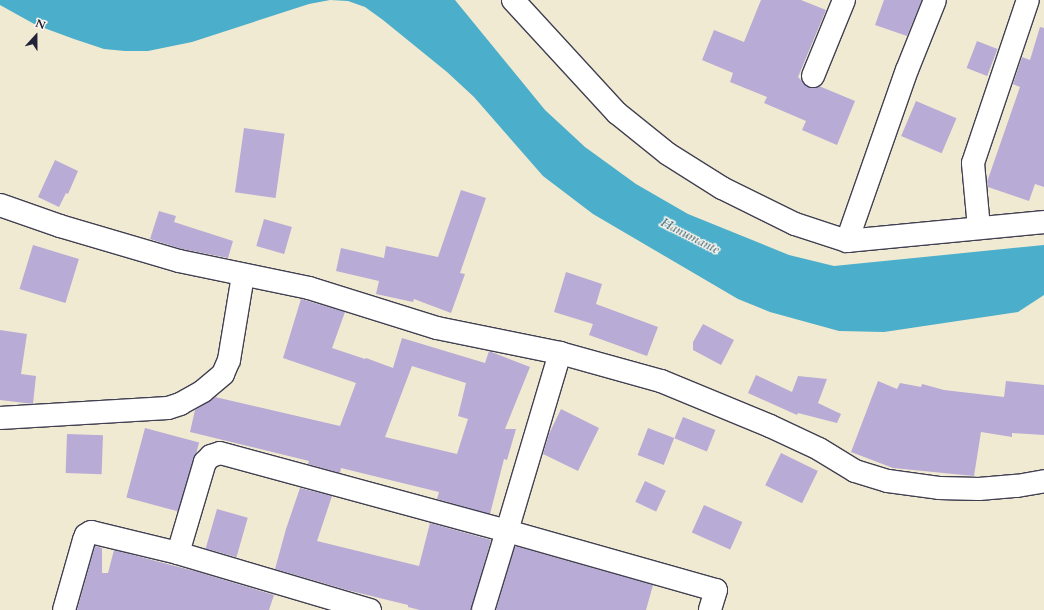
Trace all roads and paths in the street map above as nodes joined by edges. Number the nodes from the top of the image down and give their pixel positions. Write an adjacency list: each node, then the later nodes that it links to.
1 (513, 0): 9 (street)
2 (844, 0): 5 (street)
3 (935, 0): 9 (street)
4 (1028, 0): 8 (street)
5 (813, 76)
6 (0, 205): 10 (street)
7 (1044, 222): 8 (street)
8 (979, 228): 9 (street)
9 (847, 241)
10 (243, 275): 11 (street); 12 (street)
11 (560, 353): 13 (street); 14 (street)
12 (0, 418)
13 (1044, 481)
14 (507, 531): 15 (street); 18 (street); 19 (street)
15 (178, 553): 16 (street); 17 (street)
16 (64, 610)
17 (370, 610)
18 (483, 610)
19 (710, 610)

